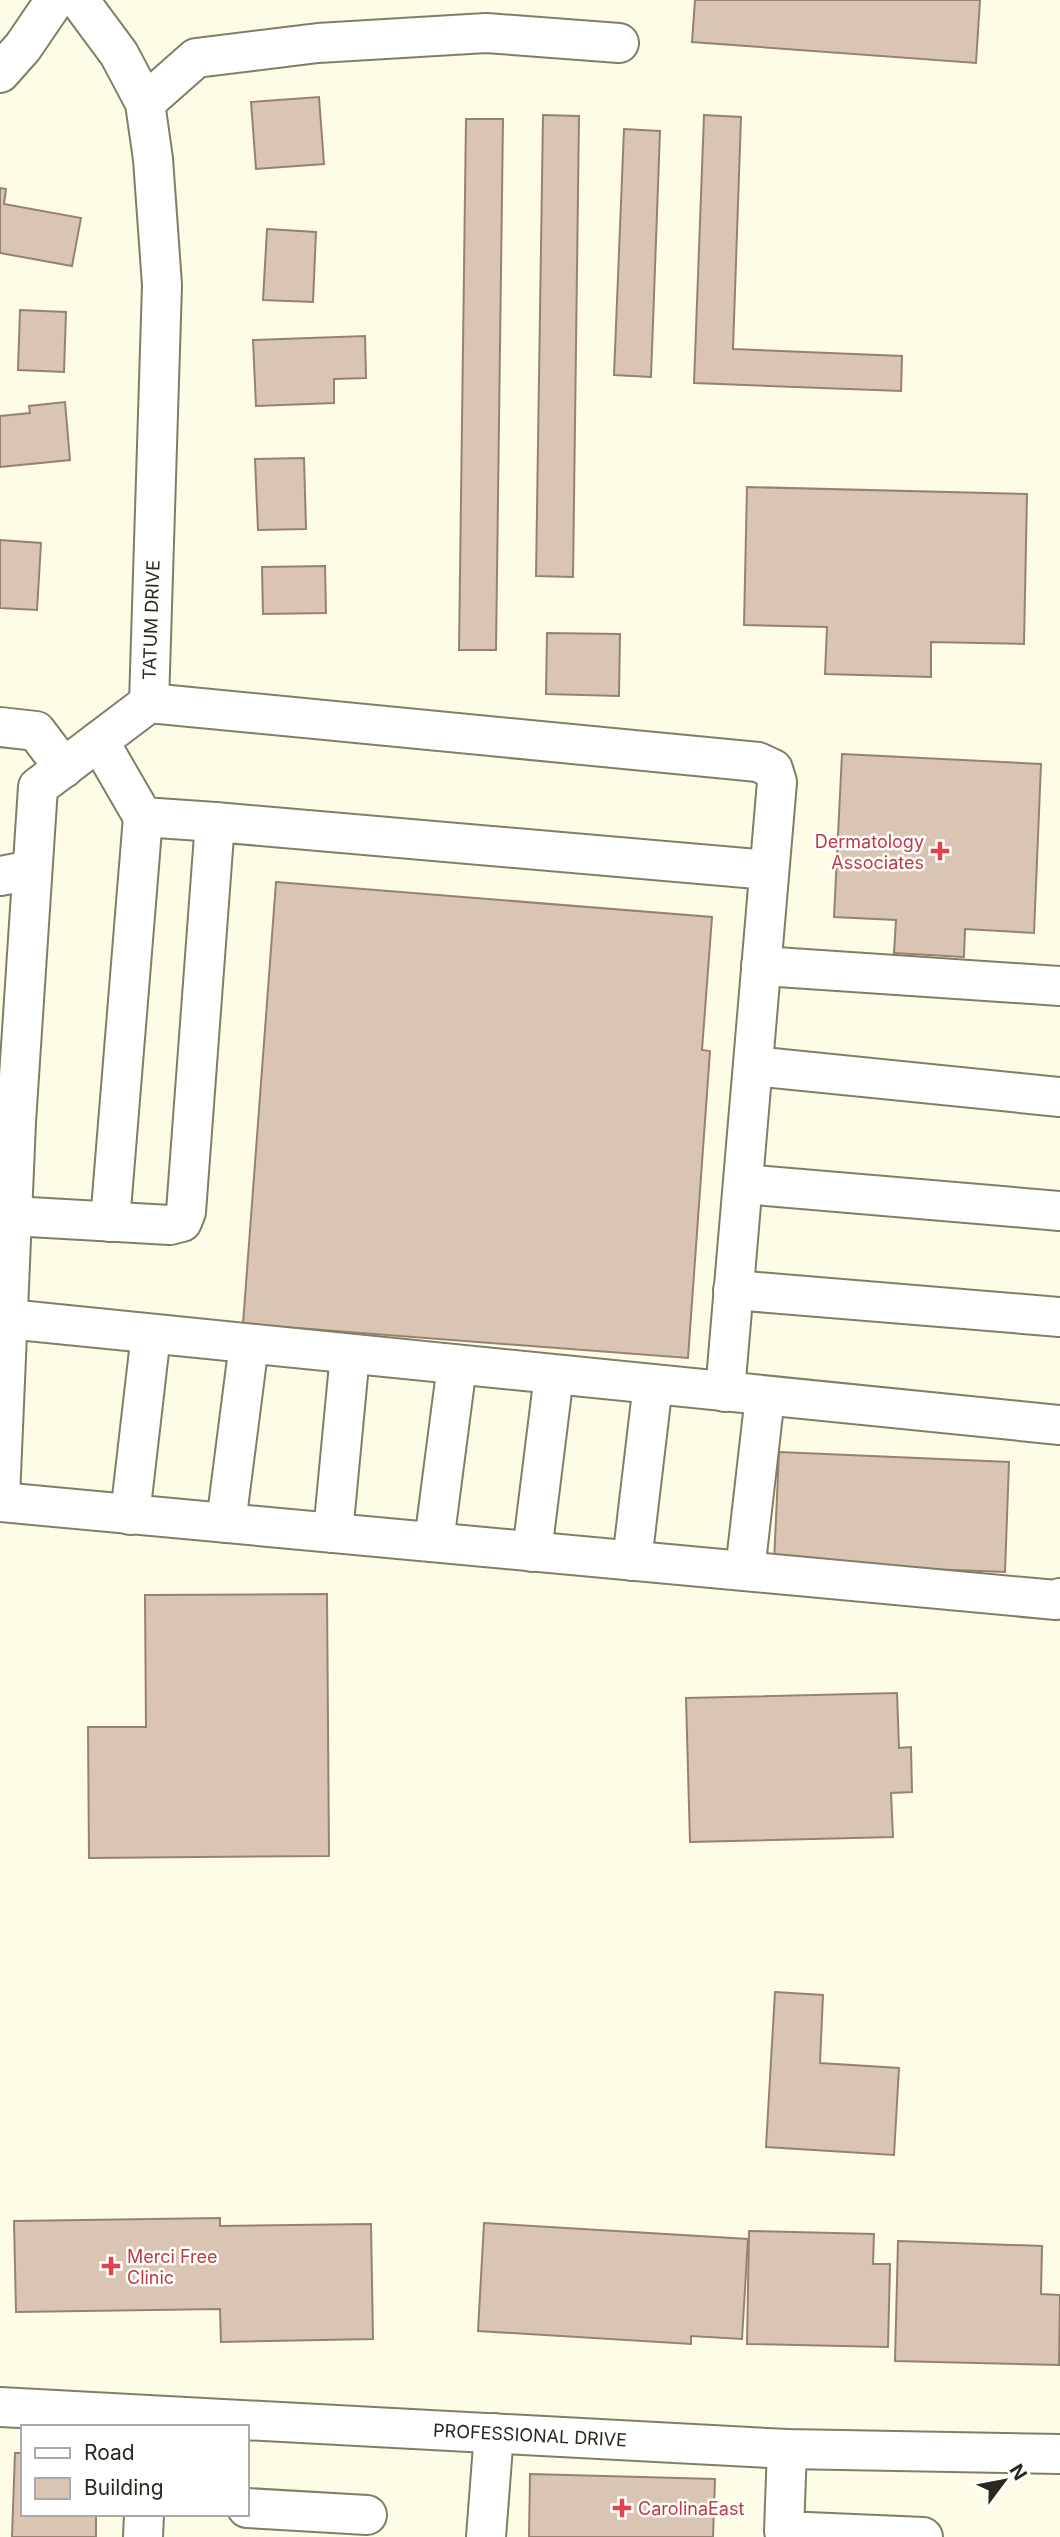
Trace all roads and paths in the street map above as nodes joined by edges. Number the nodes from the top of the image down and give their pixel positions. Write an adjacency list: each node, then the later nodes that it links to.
1 (55, 0): 4 (street)
2 (79, 0): 5 (street, TATUM DRIVE)
3 (619, 43): 5 (street)
4 (0, 73)
5 (145, 103): 6 (street, TATUM DRIVE)
6 (149, 703): 8 (street, TATUM DRIVE); 12 (street)
7 (0, 727): 9 (street)
8 (99, 741): 9 (street, TATUM DRIVE); 10 (street)
9 (64, 768): 13 (street, TATUM DRIVE)
10 (143, 817): 11 (street); 22 (street)
11 (215, 822): 12 (street); 22 (street)
12 (769, 870): 14 (street)
13 (16, 873): 18 (street, TATUM DRIVE)
14 (761, 967): 15 (street); 16 (street)
15 (1060, 986)
16 (753, 1066): 17 (street); 19 (street)
17 (1060, 1097)
18 (7, 1167): 21 (street, TATUM DRIVE)
19 (743, 1185): 20 (street); 23 (street)
20 (1060, 1211)
21 (12, 1216): 22 (street); 25 (street, TATUM DRIVE)
22 (110, 1222)
23 (733, 1290): 24 (street); 32 (street)
24 (1060, 1317)
25 (8, 1319): 26 (street); 35 (street, TATUM DRIVE)
26 (151, 1334): 27 (street); 36 (street)
27 (249, 1344): 28 (street); 37 (street)
28 (350, 1354): 29 (street); 38 (street)
29 (457, 1365): 30 (street); 39 (street)
30 (554, 1375): 31 (street); 40 (street)
31 (653, 1384): 32 (street); 41 (street)
32 (725, 1392): 33 (street)
33 (765, 1395): 34 (street); 42 (street)
34 (1060, 1426)
35 (0, 1500): 36 (street)
36 (130, 1514): 37 (street)
37 (226, 1523): 38 (street)
38 (333, 1533): 39 (street)
39 (434, 1542): 40 (street)
40 (532, 1552): 41 (street)
41 (632, 1561): 42 (street)
42 (745, 1571): 43 (street)
43 (1060, 1598)
44 (0, 2407): 45 (street, PROFESSIONAL DRIVE)
45 (148, 2421): 46 (street, PROFESSIONAL DRIVE)
46 (494, 2433): 47 (street, PROFESSIONAL DRIVE); 54 (street)
47 (787, 2449): 48 (street, PROFESSIONAL DRIVE); 52 (street)
48 (1060, 2454)
49 (248, 2508): 50 (street)
50 (367, 2515)
51 (144, 2516): 53 (street)
52 (784, 2534): 55 (street)
53 (143, 2537)
54 (486, 2537)
55 (923, 2537)

